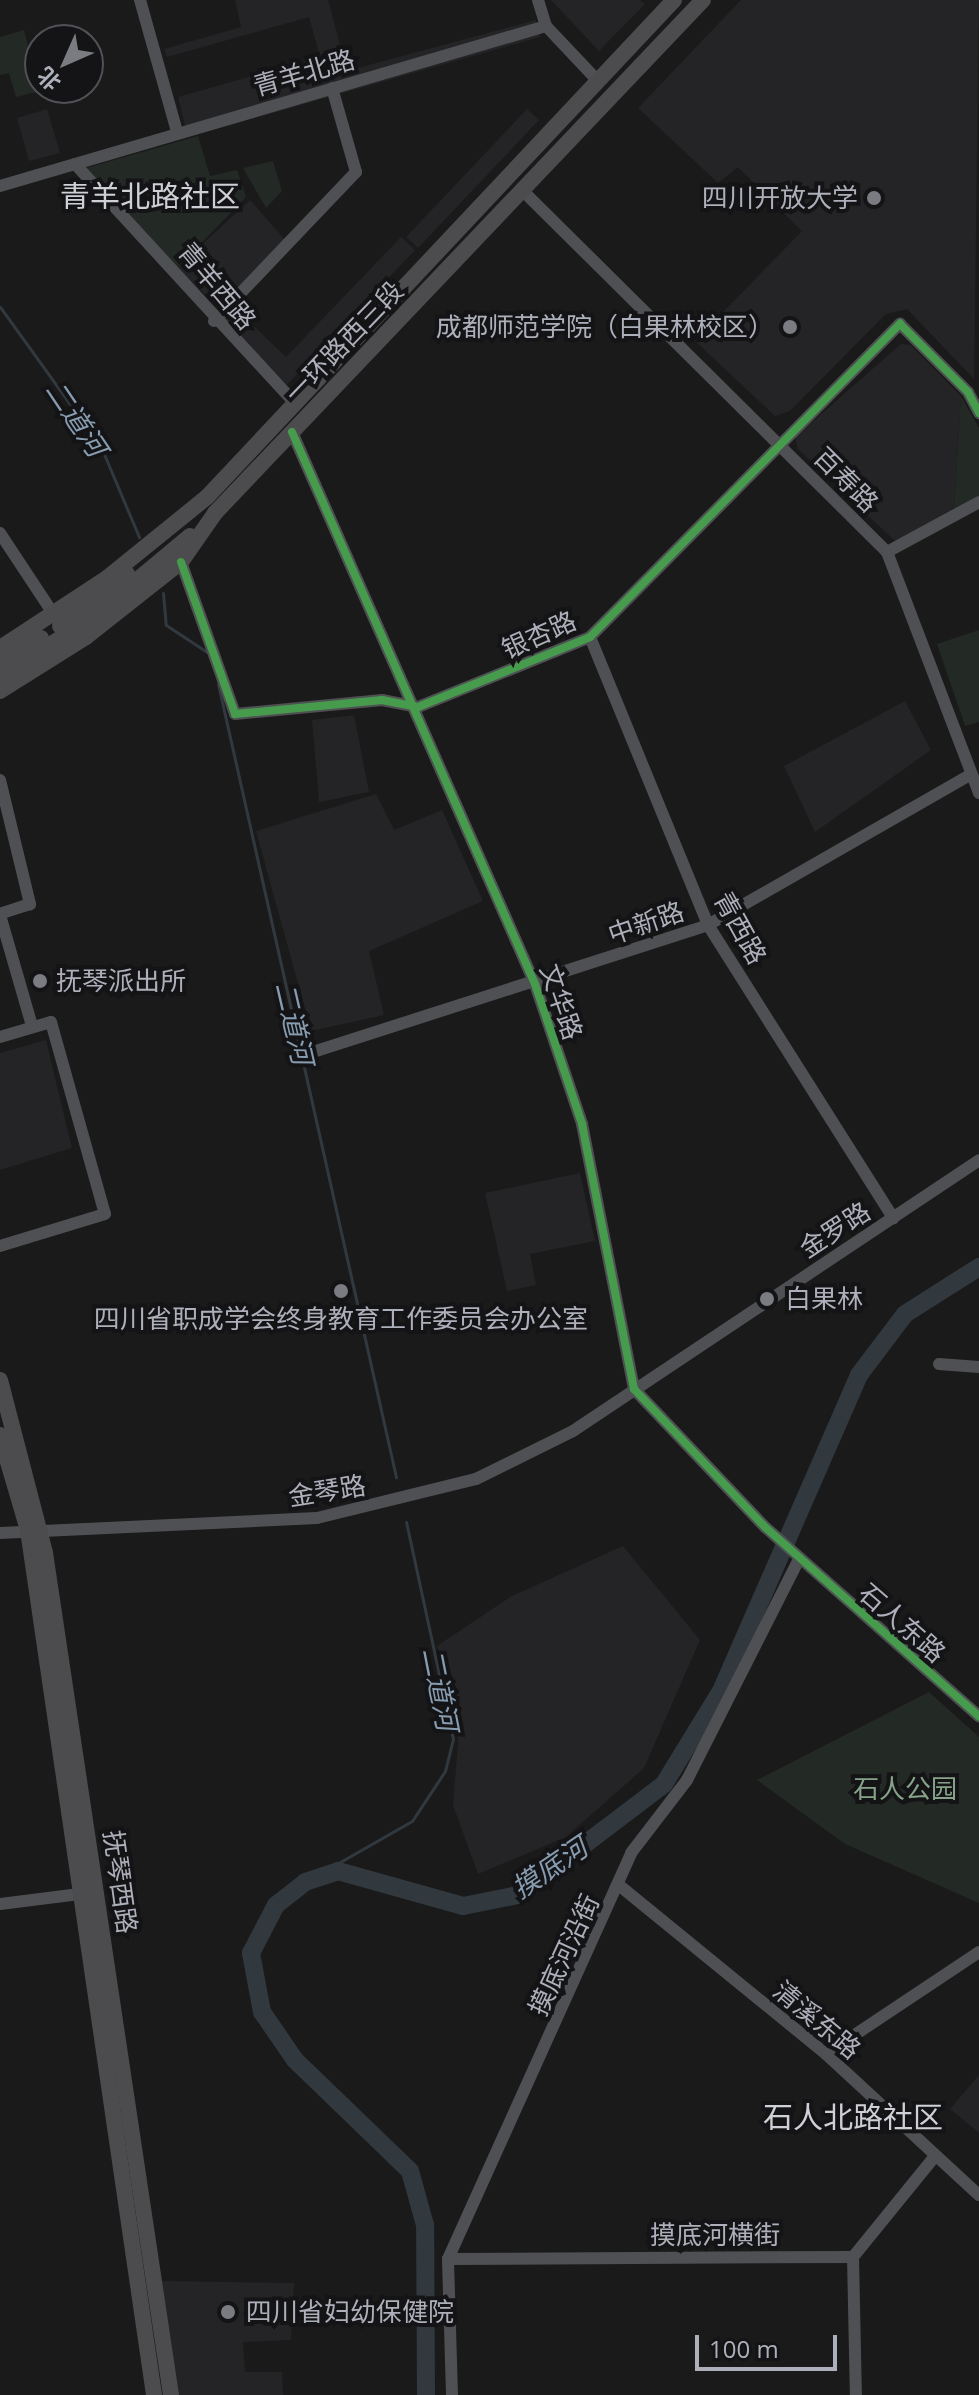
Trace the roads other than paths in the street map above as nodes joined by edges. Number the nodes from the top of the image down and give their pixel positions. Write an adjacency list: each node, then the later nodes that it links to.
1 (140, 0): 8 (street)
2 (538, 0): 5 (street)
3 (674, 0): 6 (main road, 一环路西三段)
4 (703, 0): 11 (main road, 一环路西三段)
5 (546, 26): 6 (street); 7 (street, 青羊北路)
6 (597, 80): 13 (main road, 一环路西三段)
7 (332, 88): 8 (street, 青羊北路); 12 (street)
8 (177, 132): 9 (street, 青羊北路)
9 (75, 164): 10 (street, 青羊北路); 12 (street, 青羊西路)
10 (0, 186)
11 (522, 190): 15 (main road, 一环路西三段); 16 (street, 百寿路)
12 (214, 321): 13 (street, 青羊西路)
13 (292, 400): 17 (main road, 一环路西三段)
14 (979, 413): 16 (street, 银杏路)
15 (292, 432): 19 (main road, 一环路西三段); 30 (street, 文华路)
16 (780, 446): 21 (street, 百寿路); 25 (street, 银杏路)
17 (207, 497): 23 (main road); 24 (main road, 一环路西三段)
18 (979, 502): 21 (street)
19 (215, 513): 22 (main road, 一环路西三段); 23 (main road)
20 (0, 533): 24 (street)
21 (887, 552): 31 (street, 百寿路)
22 (181, 562): 29 (main road, 一环路西三段); 30 (street)
23 (113, 596): 27 (main road); 28 (main road)
24 (54, 615): 26 (main road, 一环路西三段)
25 (590, 637): 30 (street, 银杏路); 35 (street, 青西路)
26 (0, 648)
27 (0, 661)
28 (0, 675)
29 (0, 691)
30 (418, 707): 36 (street, 文华路)
31 (968, 776): 33 (street, 百寿路); 35 (street, 中新路)
32 (0, 780): 34 (street)
33 (979, 793)
34 (0, 914): 37 (street)
35 (708, 925): 36 (street, 中新路); 41 (street, 青西路)
36 (535, 984): 39 (street, 中新路); 46 (street, 文华路)
37 (32, 1026): 38 (street); 42 (street)
38 (0, 1037)
39 (313, 1052)
40 (979, 1160): 41 (street, 金罗路)
41 (893, 1218): 46 (street, 金罗路)
42 (0, 1246)
43 (939, 1364): 44 (street)
44 (979, 1367)
45 (0, 1380): 48 (main road, 抚琴西路)
46 (634, 1389): 48 (street, 金琴路); 50 (street)
47 (0, 1435): 48 (main road, 抚琴西路)
48 (34, 1530): 49 (street, 金琴路); 53 (main road, 抚琴西路); 62 (main road, 抚琴西路)
49 (0, 1533)
50 (799, 1559): 51 (street, 石人东路); 52 (street, 摸底河沿街)
51 (979, 1716)
52 (620, 1886): 56 (street, 清溪东路); 60 (street, 摸底河沿街)
53 (79, 1894): 54 (street); 61 (main road, 抚琴西路)
54 (0, 1904)
55 (979, 1952): 56 (street)
56 (826, 2054): 57 (street, 清溪东路)
57 (935, 2156): 58 (street, 清溪东路); 59 (street)
58 (979, 2195)
59 (853, 2257): 60 (street, 摸底河横街); 64 (street)
60 (448, 2259): 63 (street, 摸底河沿街)
61 (154, 2395)
62 (171, 2395)
63 (452, 2395)
64 (856, 2395)

